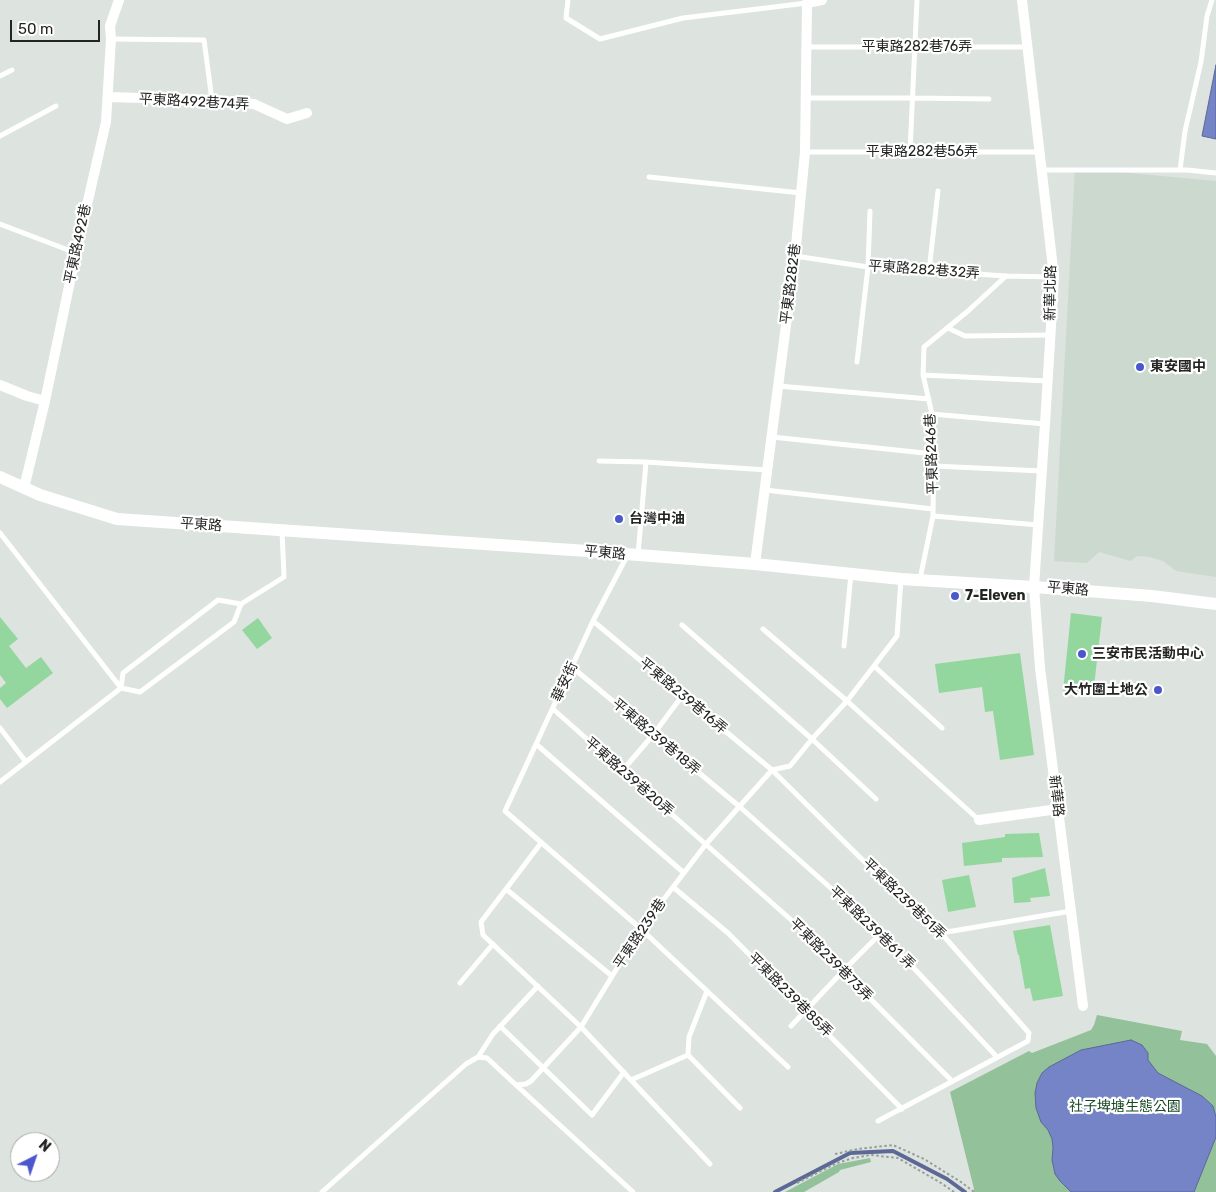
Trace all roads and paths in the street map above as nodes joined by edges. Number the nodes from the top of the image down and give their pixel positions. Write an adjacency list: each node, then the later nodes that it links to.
1 (119, 0): 8 (street, 平東路492巷)
2 (568, 0): 7 (lane)
3 (822, 0): 7 (street)
4 (917, 0): 10 (lane)
5 (1022, 0): 11 (street, 新華北路)
6 (1212, 0): 26 (lane)
7 (807, 3): 9 (street, 平東路282巷)
8 (111, 39): 14 (street, 平東路492巷); 18 (lane)
9 (807, 47): 10 (lane, 平東路282巷76弄); 15 (street, 平東路282巷)
10 (915, 47): 11 (lane, 平東路282巷76弄); 16 (lane)
11 (1027, 47): 24 (street, 新華北路)
12 (12, 70): 13 (lane)
13 (0, 76)
14 (108, 98): 18 (street, 平東路492巷74弄); 33 (street, 平東路492巷)
15 (806, 98): 16 (lane); 22 (street, 平東路282巷)
16 (913, 98): 17 (lane); 23 (lane)
17 (989, 99)
18 (212, 100): 20 (street, 平東路492巷74弄)
19 (56, 106): 21 (lane)
20 (307, 113)
21 (0, 136)
22 (805, 152): 23 (lane, 平東路282巷56弄); 30 (street, 平東路282巷)
23 (910, 152): 24 (lane, 平東路282巷56弄)
24 (1040, 152): 25 (street, 新華北路)
25 (1042, 170): 26 (lane); 38 (street, 新華北路)
26 (1180, 170): 27 (lane)
27 (1216, 172)
28 (649, 176): 30 (lane)
29 (938, 191): 36 (lane)
30 (801, 194): 34 (street, 平東路282巷)
31 (870, 211): 35 (lane)
32 (0, 224): 33 (lane)
33 (76, 253): 47 (street, 平東路492巷)
34 (795, 256): 35 (lane, 平東路282巷32弄); 45 (street, 平東路282巷)
35 (868, 267): 36 (lane, 平東路282巷32弄); 41 (lane)
36 (929, 271): 37 (lane, 平東路282巷32弄)
37 (1006, 276): 38 (lane, 平東路282巷32弄); 39 (lane, 平東路246巷)
38 (1054, 277): 40 (street, 新華北路)
39 (948, 328): 40 (lane); 42 (lane, 平東路246巷)
40 (1050, 335): 43 (street, 新華北路)
41 (857, 362)
42 (923, 375): 43 (lane); 46 (lane, 平東路246巷)
43 (1048, 381): 49 (street, 新華北路)
44 (0, 385): 47 (street)
45 (778, 386): 46 (lane); 50 (street, 平東路282巷)
46 (929, 399): 48 (lane, 平東路246巷)
47 (45, 401): 58 (street, 平東路492巷)
48 (932, 414): 49 (lane); 51 (lane, 平東路246巷)
49 (1045, 424): 56 (street, 新華北路)
50 (772, 437): 51 (lane); 55 (street, 平東路282巷)
51 (934, 454): 54 (lane, 平東路246巷)
52 (599, 461): 53 (lane)
53 (646, 462): 55 (lane); 65 (lane)
54 (934, 466): 56 (lane); 60 (lane, 平東路246巷)
55 (767, 470): 59 (street, 平東路282巷)
56 (1042, 471): 62 (street, 新華北路)
57 (0, 477): 58 (street, 平東路)
58 (24, 488): 63 (street, 平東路)
59 (765, 490): 60 (lane); 66 (street, 平東路282巷)
60 (933, 508): 61 (lane, 平東路246巷)
61 (933, 516): 62 (lane); 69 (lane, 平東路246巷)
62 (1038, 525): 70 (street, 新華北路)
63 (282, 530): 65 (street, 平東路); 71 (lane)
64 (0, 533): 79 (lane)
65 (633, 555): 66 (street, 平東路); 73 (lane, 華安街)
66 (755, 564): 67 (street, 平東路)
67 (852, 574): 68 (street, 平東路); 76 (lane)
68 (901, 579): 69 (street, 平東路); 77 (lane, 平東路239巷)
69 (920, 579): 70 (street, 平東路)
70 (1034, 587): 72 (street, 平東路); 94 (street, 新華路)
71 (241, 604): 79 (lane); 79 (lane)
72 (1216, 604)
73 (593, 621): 78 (lane, 華安街); 80 (lane, 平東路239巷16弄)
74 (682, 625): 86 (lane)
75 (763, 629): 81 (lane)
76 (844, 646)
77 (874, 666): 81 (lane, 平東路239巷); 84 (lane)
78 (572, 667): 82 (lane, 華安街); 85 (lane, 平東路239巷18弄)
79 (121, 688): 88 (lane)
80 (682, 696): 85 (lane); 90 (lane, 平東路239巷16弄)
81 (847, 701): 86 (lane, 平東路239巷); 95 (lane)
82 (552, 709): 87 (lane, 華安街); 89 (lane, 平東路239巷20弄)
83 (0, 728): 88 (lane)
84 (942, 728)
85 (653, 735): 89 (lane); 93 (lane, 平東路239巷18弄)
86 (812, 739): 90 (lane, 平東路239巷); 92 (lane)
87 (536, 744): 96 (lane, 華安街); 98 (lane)
88 (26, 762): 91 (lane)
89 (622, 770): 97 (lane, 平東路239巷20弄)
90 (772, 770): 93 (lane, 平東路239巷); 104 (lane, 平東路239巷51弄)
91 (0, 782)
92 (876, 799)
93 (740, 807): 97 (lane, 平東路239巷); 103 (lane, 平東路239巷61 弄)
94 (1058, 810): 95 (street); 101 (street, 新華路)
95 (979, 820)
96 (542, 843): 100 (lane); 102 (lane)
97 (706, 844): 98 (lane, 平東路239巷); 106 (lane, 平東路239巷73弄)
98 (684, 872): 99 (lane, 平東路239巷)
99 (673, 887): 102 (lane, 平東路239巷); 112 (lane, 平東路239巷85弄)
100 (506, 889): 105 (lane); 107 (lane)
101 (1071, 911): 104 (lane); 111 (street, 新華路)
102 (641, 930): 107 (lane, 平東路239巷); 110 (lane)
103 (881, 933): 106 (lane); 118 (lane, 平東路239巷61 弄)
104 (941, 933): 118 (lane, 平東路239巷51弄)
105 (493, 944): 108 (lane); 109 (lane)
106 (843, 971): 112 (lane); 123 (lane, 平東路239巷73弄)
107 (612, 976): 115 (lane, 平東路239巷)
108 (460, 983)
109 (538, 986): 113 (lane); 115 (lane)
110 (707, 991): 116 (lane); 119 (lane)
111 (1083, 1006)
112 (805, 1011): 114 (lane); 126 (lane, 平東路239巷85弄)
113 (500, 1026): 117 (lane); 120 (lane)
114 (791, 1026)
115 (581, 1027): 120 (lane, 平東路239巷); 121 (lane)
116 (688, 1054): 122 (lane); 125 (lane)
117 (478, 1057): 124 (lane); 131 (lane)
118 (998, 1057): 123 (lane)
119 (788, 1067)
120 (544, 1068): 121 (lane); 124 (lane, 平東路239巷)
121 (624, 1072): 122 (lane)
122 (631, 1080): 129 (lane)
123 (952, 1081): 126 (lane)
124 (516, 1085): 132 (lane)
125 (740, 1108)
126 (902, 1109): 127 (lane)
127 (878, 1121)
128 (835, 1154): 134 (path)
129 (710, 1164)
130 (797, 1183): 133 (path)
131 (322, 1192)
132 (633, 1192)
133 (954, 1192)
134 (974, 1192)

